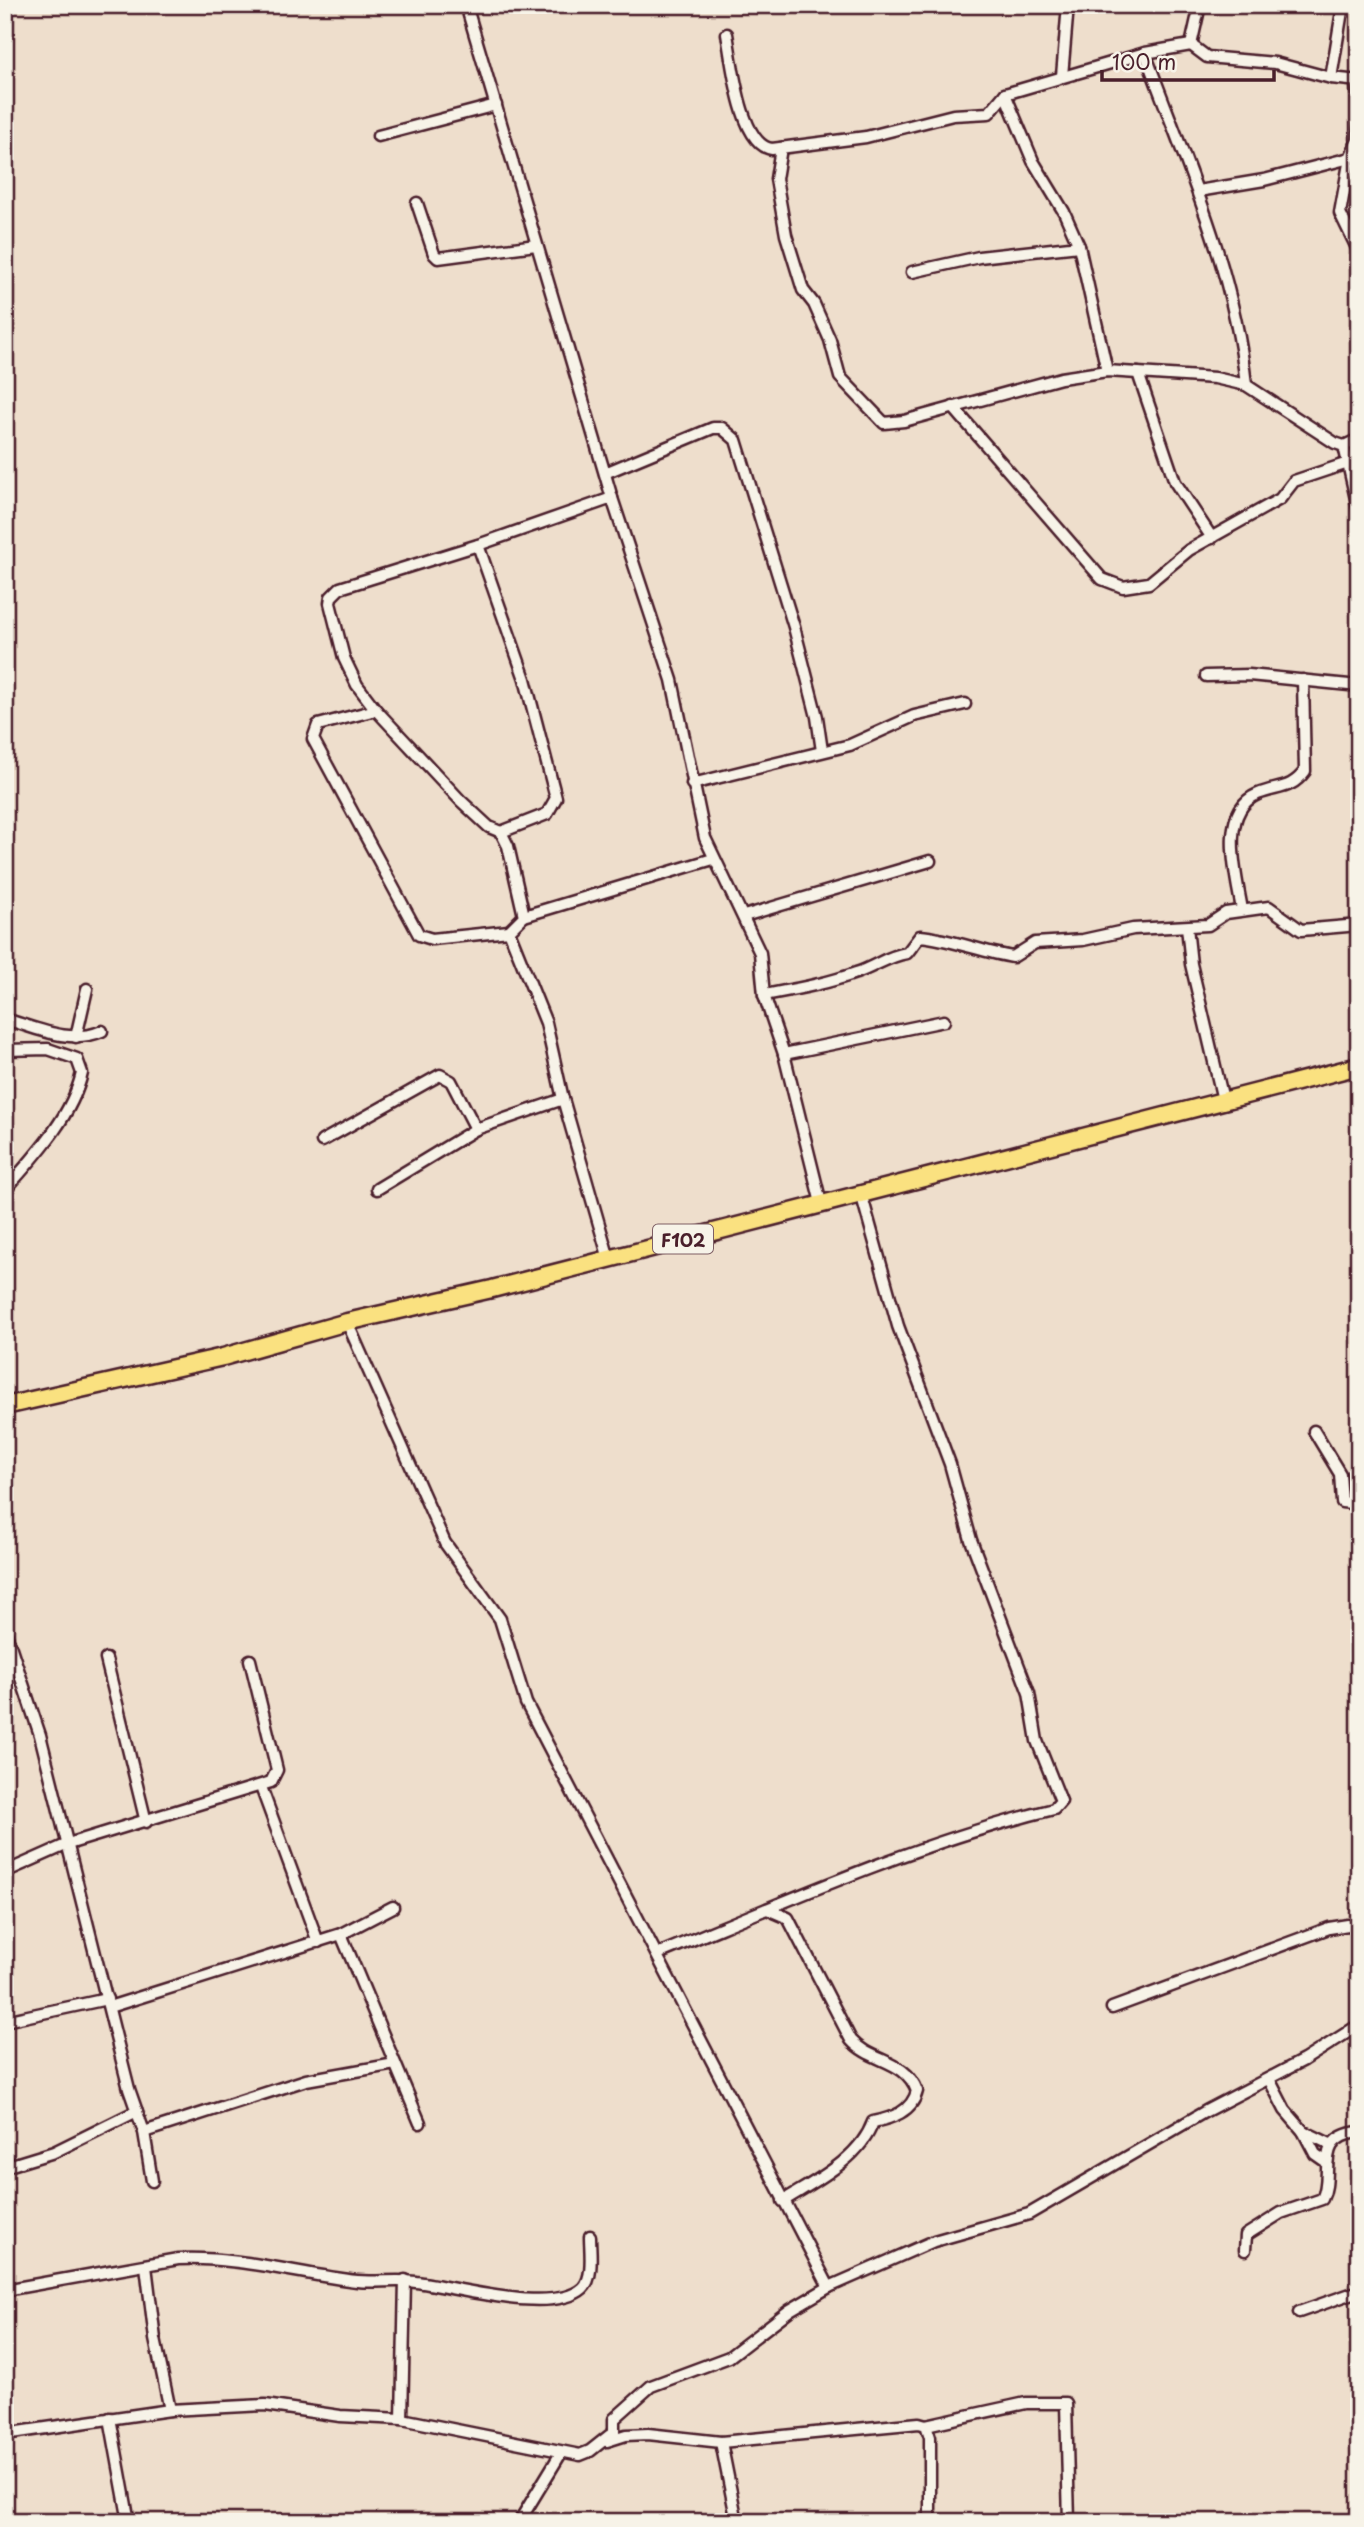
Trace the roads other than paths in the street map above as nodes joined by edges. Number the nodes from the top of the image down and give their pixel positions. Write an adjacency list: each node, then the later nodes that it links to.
1 (466, 5): 13 (street)
2 (1068, 5): 8 (street)
3 (1200, 5): 6 (street)
4 (1343, 5): 9 (street)
5 (727, 34): 16 (street)
6 (1191, 45): 7 (street); 9 (street)
7 (1145, 53): 8 (street); 18 (street)
8 (1062, 76): 11 (street)
9 (1331, 78): 10 (street)
10 (1357, 80): 12 (street)
11 (1005, 94): 16 (street); 21 (street)
12 (1359, 104)
13 (496, 105): 15 (street); 20 (street)
14 (1359, 121): 17 (street)
15 (378, 136)
16 (782, 148): 27 (street)
17 (1350, 158): 18 (street); 22 (street)
18 (1198, 191): 26 (street)
19 (417, 203): 20 (street)
20 (536, 245): 31 (street)
21 (1079, 247): 23 (street); 24 (street)
22 (1359, 252)
23 (912, 272)
24 (1107, 371): 25 (street); 27 (street)
25 (1138, 373): 26 (street); 34 (street)
26 (1246, 385): 29 (street)
27 (953, 407): 34 (street)
28 (1359, 439): 29 (street)
29 (1345, 446): 30 (street)
30 (1348, 463): 33 (street); 34 (street)
31 (605, 473): 32 (street); 41 (street)
32 (612, 498): 35 (street); 42 (street)
33 (1359, 512)
34 (1212, 538)
35 (478, 545): 40 (street); 43 (street)
36 (1206, 676): 37 (street)
37 (1303, 680): 38 (street); 46 (street)
38 (1359, 685)
39 (965, 704): 41 (street)
40 (376, 709): 43 (street); 51 (street)
41 (822, 751): 42 (street)
42 (692, 784): 44 (street)
43 (501, 832): 47 (street)
44 (713, 859): 47 (street); 48 (street)
45 (930, 861): 48 (street)
46 (1242, 911): 49 (street); 50 (street)
47 (524, 916): 51 (street)
48 (744, 916): 53 (street)
49 (1359, 925)
50 (1187, 927): 53 (street); 62 (street)
51 (509, 930): 61 (street)
52 (87, 989): 57 (street)
53 (764, 995): 59 (street)
54 (5, 1019): 57 (street)
55 (944, 1021): 59 (street)
56 (102, 1031): 57 (street)
57 (76, 1037)
58 (5, 1050): 66 (street)
59 (784, 1054): 68 (street)
60 (1359, 1066): 62 (main road, F102)
61 (563, 1099): 63 (street); 69 (street)
62 (1223, 1100): 67 (main road, F102)
63 (476, 1129): 64 (street); 65 (street)
64 (322, 1142)
65 (377, 1189)
66 (5, 1190)
67 (861, 1194): 68 (main road, F102); 82 (street)
68 (821, 1203): 69 (main road, F102)
69 (609, 1259): 70 (main road, F102)
70 (347, 1322): 71 (main road, F102); 86 (street)
71 (5, 1406)
72 (1314, 1431): 73 (street)
73 (1359, 1504)
74 (5, 1630): 79 (street)
75 (106, 1660): 78 (street)
76 (250, 1660): 77 (street)
77 (261, 1787): 78 (street); 85 (street)
78 (146, 1822): 79 (street)
79 (68, 1844): 80 (street); 87 (street)
80 (5, 1872)
81 (393, 1907): 84 (street)
82 (767, 1909): 86 (street); 102 (street)
83 (1359, 1928): 88 (street)
84 (341, 1934): 85 (street); 91 (street)
85 (318, 1942): 87 (street)
86 (658, 1954): 102 (street)
87 (108, 2003): 89 (street); 93 (street)
88 (1112, 2007)
89 (5, 2021)
90 (1359, 2025): 92 (street)
91 (395, 2064): 94 (street); 96 (street)
92 (1269, 2079): 95 (street); 107 (street)
93 (137, 2111): 96 (street); 100 (street)
94 (420, 2123)
95 (1303, 2131): 98 (street); 99 (street)
96 (144, 2132): 101 (street)
97 (1359, 2132): 98 (street)
98 (1332, 2146): 99 (street)
99 (1325, 2161): 104 (street)
100 (5, 2167)
101 (152, 2181)
102 (783, 2201): 107 (street)
103 (590, 2236): 106 (street)
104 (1245, 2250)
105 (146, 2266): 106 (street); 108 (street); 111 (street)
106 (405, 2280): 113 (street)
107 (830, 2287): 117 (street)
108 (5, 2290)
109 (1359, 2291): 110 (street)
110 (1299, 2312)
111 (170, 2410): 112 (street); 113 (street)
112 (110, 2418): 116 (street); 120 (street)
113 (402, 2419): 119 (street)
114 (926, 2425): 118 (street); 123 (street); 124 (street)
115 (695, 2431): 118 (street)
116 (5, 2434)
117 (604, 2441): 118 (street); 119 (street)
118 (721, 2442): 122 (street)
119 (561, 2453): 121 (street)
120 (129, 2522)
121 (519, 2522)
122 (737, 2522)
123 (930, 2522)
124 (1069, 2522)

